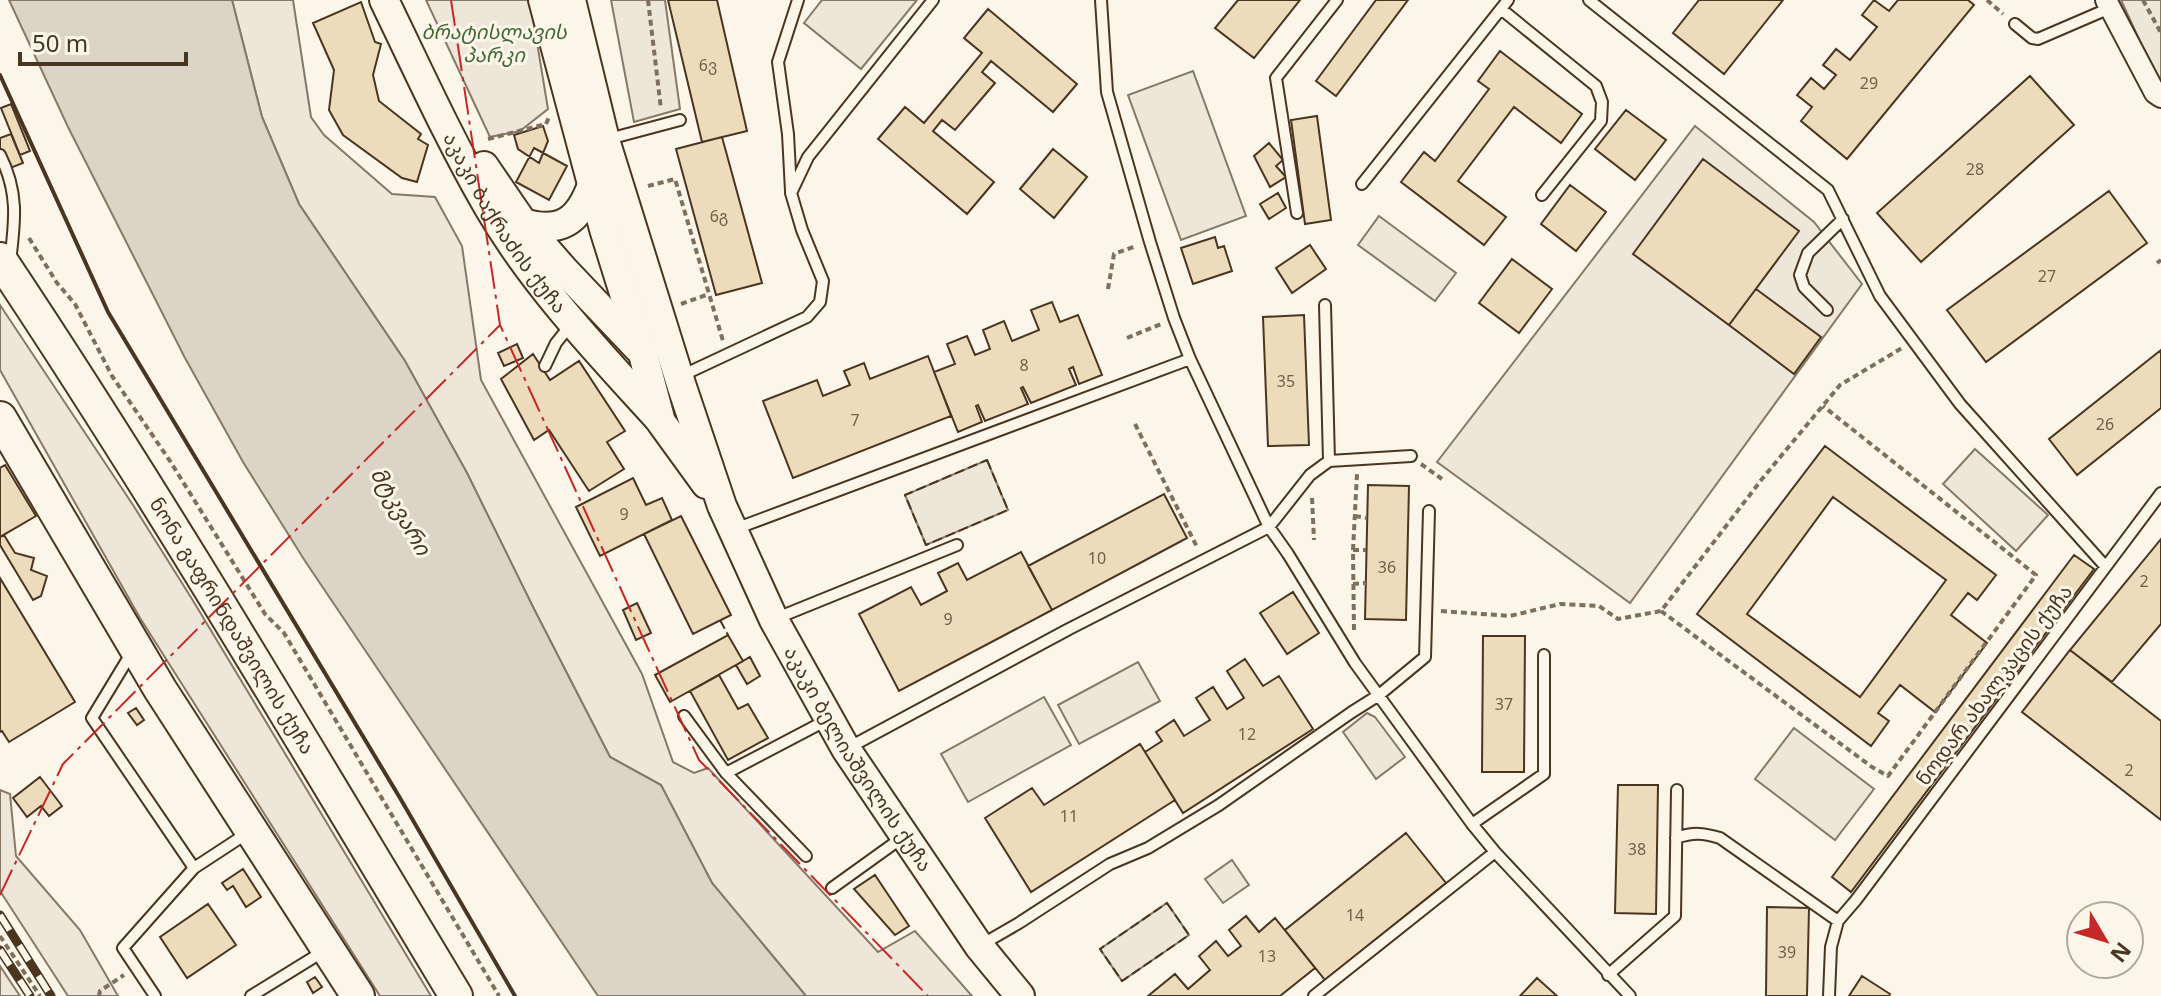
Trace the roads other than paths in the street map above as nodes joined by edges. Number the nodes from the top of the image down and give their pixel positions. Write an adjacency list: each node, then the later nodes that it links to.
1 (384, 0): 27 (main road, აკაკი ბაქრაძის ქუჩა)
2 (404, 0): 23 (main road, აკაკი ბაქრაძის ქუჩა)
3 (543, 0): 18 (main road, აკაკი ბელიაშვილის ქუჩა)
4 (571, 0): 15 (main road, აკაკი ბელიაშვილის ქუჩა)
5 (798, 0): 19 (lane)
6 (933, 0): 19 (lane)
7 (1101, 0): 29 (lane)
8 (1337, 0): 21 (lane)
9 (1589, 0): 22 (lane)
10 (1504, 4): 17 (lane); 20 (lane)
11 (2108, 4): 12 (lane); 13 (street)
12 (2015, 24)
13 (2159, 99)
14 (680, 120): 15 (lane)
15 (605, 140): 31 (main road, აკაკი ბელიაშვილის ქუჩა)
16 (0, 155): 24 (lane)
17 (1362, 184)
18 (592, 185): 23 (main road); 28 (main road, აკაკი ბელიაშვილის ქუჩა)
19 (791, 193): 31 (lane)
20 (1542, 195)
21 (1297, 213)
22 (1843, 219): 26 (lane); 41 (lane)
23 (523, 223): 28 (main road, აკაკი ბაქრაძის ქუჩა)
24 (4, 265): 67 (main road, ნონა გაფრინდაშვილის ქუჩა)
25 (1325, 305): 35 (lane)
26 (1827, 310)
27 (573, 322): 30 (lane); 33 (main road, აკაკი ბაქრაძის ქუჩა)
28 (643, 354): 31 (main road, აკაკი ბაქრაძის ქუჩა); 33 (main road, აკაკი ბელიაშვილის ქუჩა)
29 (1190, 359): 38 (lane); 39 (lane)
30 (545, 366)
31 (681, 382): 38 (main road, აკაკი ბელიაშვილის ქუჩა)
32 (0, 418): 43 (main road)
33 (661, 422): 38 (main road, აკაკი ბელიაშვილის ქუჩა)
34 (1411, 456): 35 (lane)
35 (1329, 461): 39 (lane)
36 (2161, 493): 41 (lane, ნოდარ ახალკაცის ქუჩა)
37 (1429, 511): 45 (lane)
38 (727, 518): 42 (main road, აკაკი ბელიაშვილის ქუჩა)
39 (1269, 527): 45 (lane); 48 (lane)
40 (957, 545): 42 (lane)
41 (2105, 566): 59 (lane, ნოდარ ახალკაცის ქუჩა)
42 (774, 620): 47 (main road, აკაკი ბელიაშვილის ქუჩა)
43 (135, 647): 52 (main road); 57 (lane)
44 (1544, 655): 51 (lane)
45 (1379, 695): 51 (lane); 60 (lane)
46 (684, 716): 49 (lane)
47 (829, 719): 48 (main road, აკაკი ბელიაშვილის ქუჩა); 49 (lane)
48 (846, 749): 53 (main road, აკაკი ბელიაშვილის ქუჩა)
49 (726, 773): 56 (lane)
50 (1677, 790): 54 (lane)
51 (1472, 824): 55 (lane)
52 (251, 831): 57 (lane); 61 (main road)
53 (904, 836): 58 (lane); 60 (main road, აკაკი ბელიაშვილის ქუჩა)
54 (1676, 838): 59 (lane); 62 (lane)
55 (1495, 852): 62 (lane); 69 (lane)
56 (806, 856)
57 (194, 868): 64 (lane)
58 (832, 888)
59 (1838, 921): 70 (lane)
60 (979, 946): 68 (main road, აკაკი ბელიაშვილის ქუჩა)
61 (327, 949): 65 (lane); 66 (main road)
62 (1608, 975): 63 (lane)
63 (1626, 994)
64 (155, 996)
65 (251, 996)
66 (358, 996)
67 (456, 996)
68 (1020, 996)
69 (1314, 996)
70 (1829, 996)

